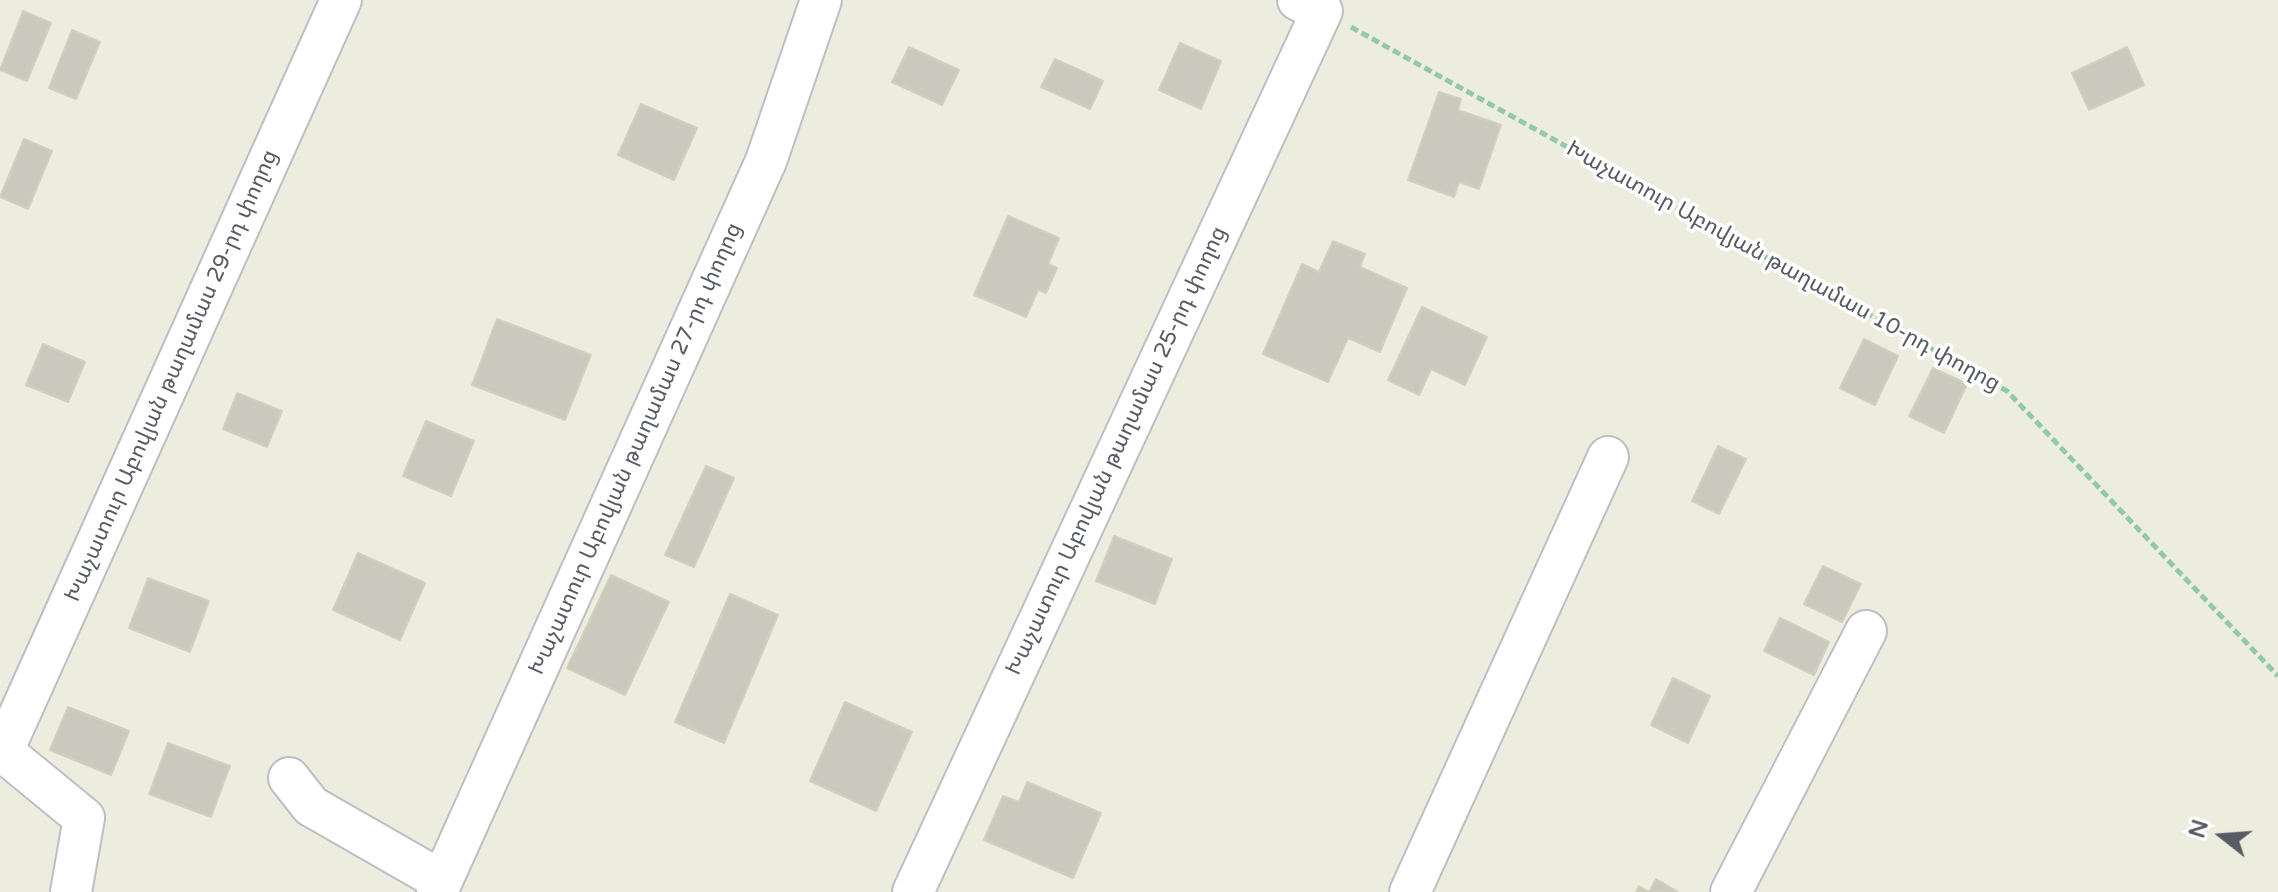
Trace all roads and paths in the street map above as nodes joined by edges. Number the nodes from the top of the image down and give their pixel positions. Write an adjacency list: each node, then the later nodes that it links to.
1 (341, 0): 7 (street, Խաչատուր Աբովյան թաղամաս 29-րդ փողոց)
2 (821, 0): 9 (street, Խաչատուր Աբովյան թաղամաս 27-րդ փողոց)
3 (1310, 5): 6 (path, Խաչատուր Աբովյան թաղամաս 10-րդ փողոց); 11 (street, Խաչատուր Աբովյան թաղամաս 25-րդ փողոց)
4 (1608, 457): 12 (street)
5 (1866, 631): 13 (street)
6 (2278, 676)
7 (2, 750): 10 (street)
8 (289, 778): 9 (street)
9 (439, 886)
10 (71, 892)
11 (913, 892)
12 (1410, 892)
13 (1731, 892)

